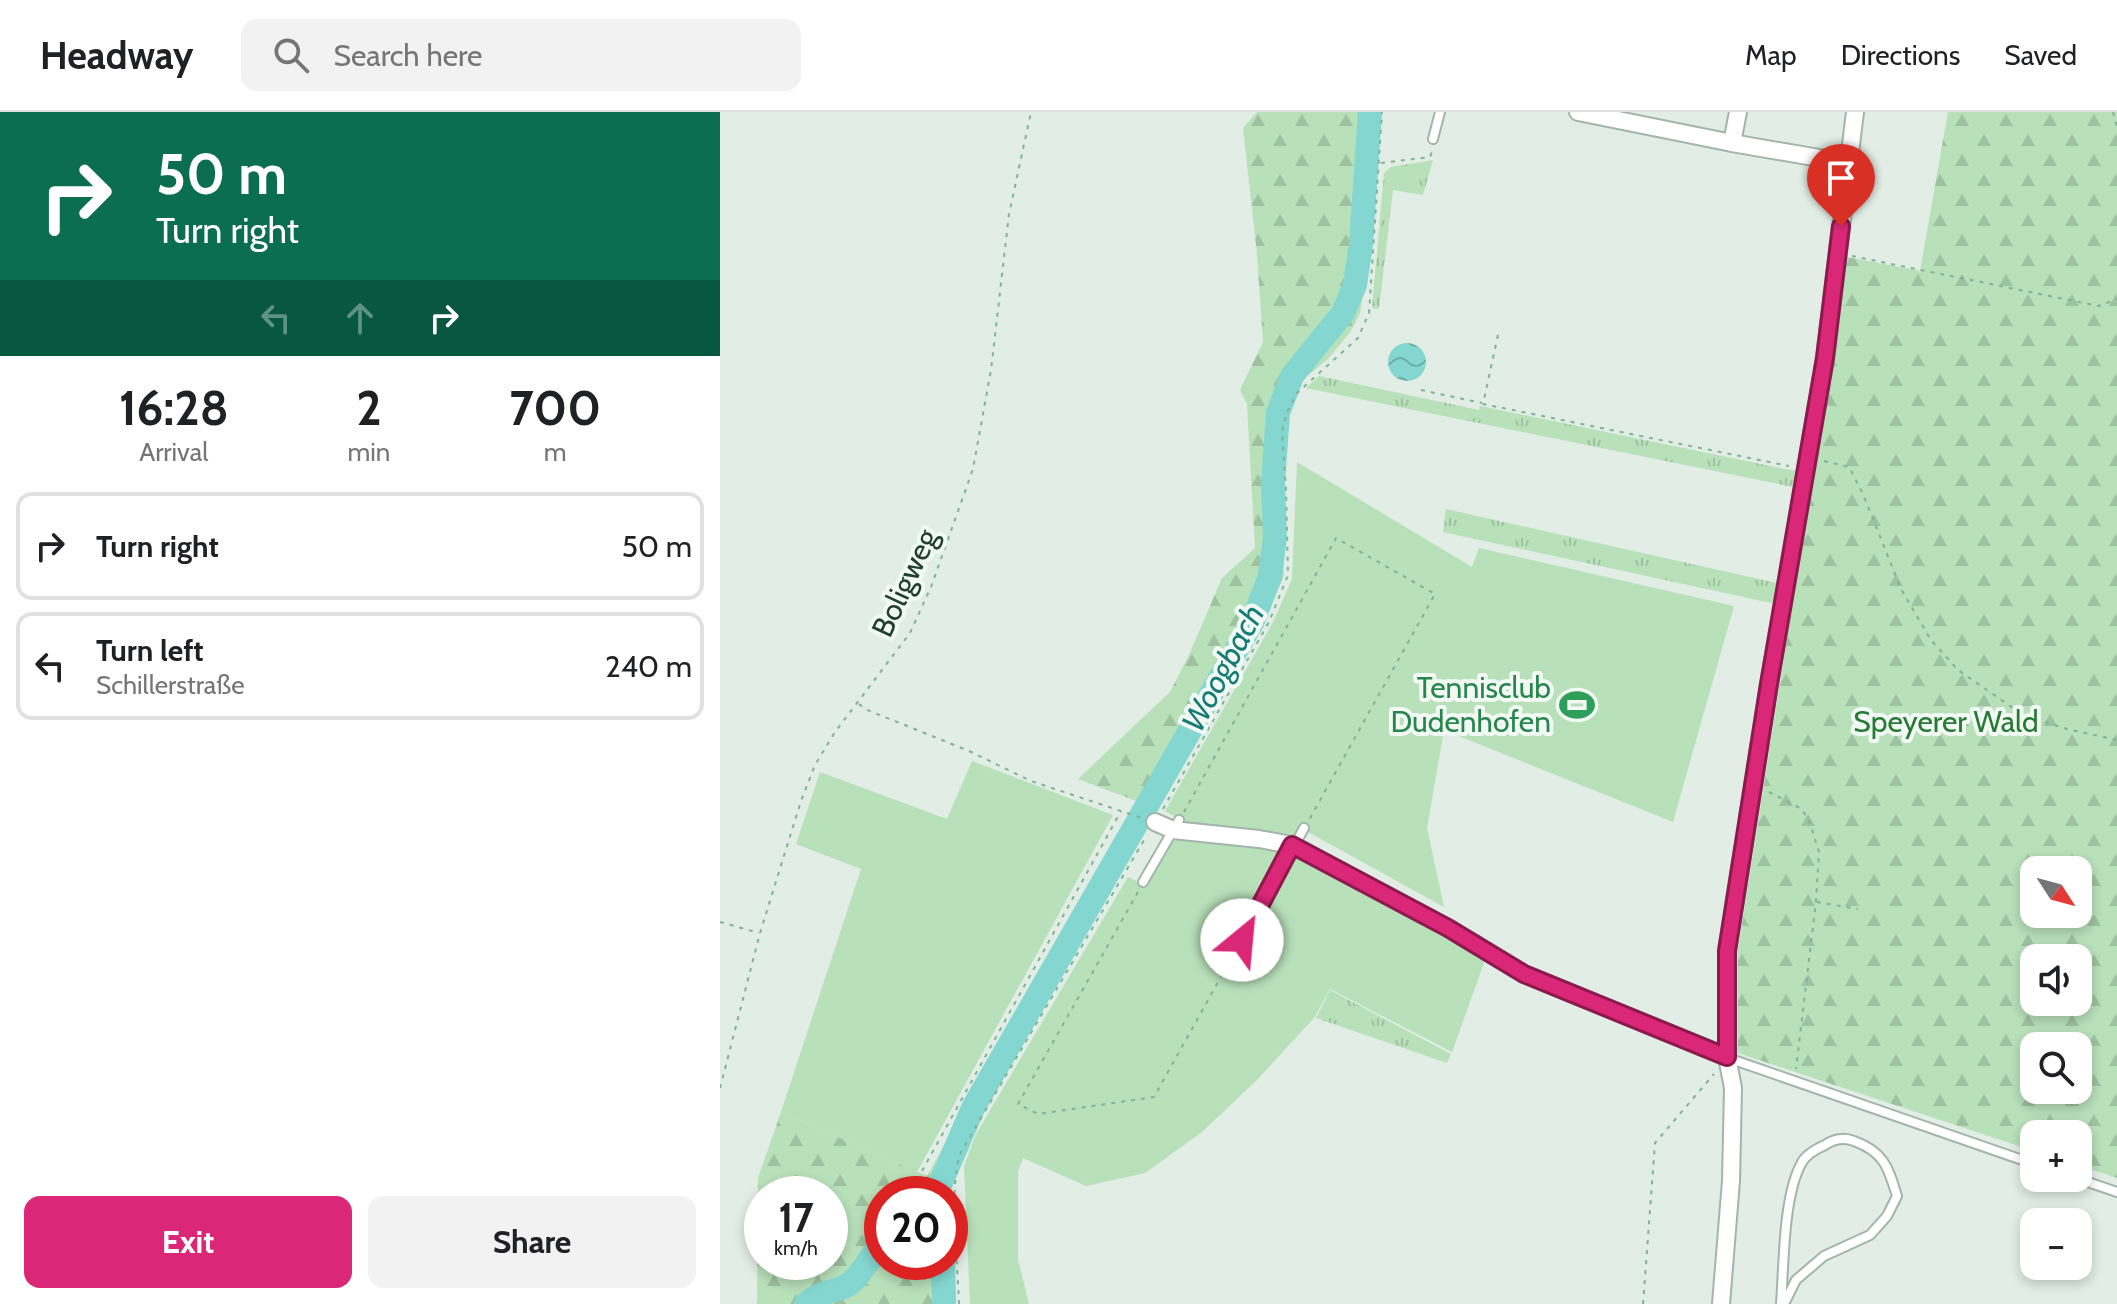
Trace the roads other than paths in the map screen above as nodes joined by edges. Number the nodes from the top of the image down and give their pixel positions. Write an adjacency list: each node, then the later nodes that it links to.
1 (1440, 112): 6 (lane)
2 (1578, 112): 5 (street)
3 (1738, 112): 7 (street)
4 (1855, 112): 8 (street)
5 (1620, 116): 7 (street)
6 (1433, 139)
7 (1732, 143): 8 (street)
8 (1848, 163): 15 (street)
9 (1155, 822): 10 (street)
10 (1176, 825): 12 (street); 13 (lane)
11 (1304, 828): 12 (lane)
12 (1293, 846): 14 (lane); 15 (street)
13 (1143, 882)
14 (1242, 940)
15 (1727, 1057): 16 (lane); 19 (street)
16 (2020, 1159)
17 (2092, 1183): 18 (lane)
18 (2117, 1192)
19 (1721, 1304)
20 (1782, 1304): 20 (lane)

